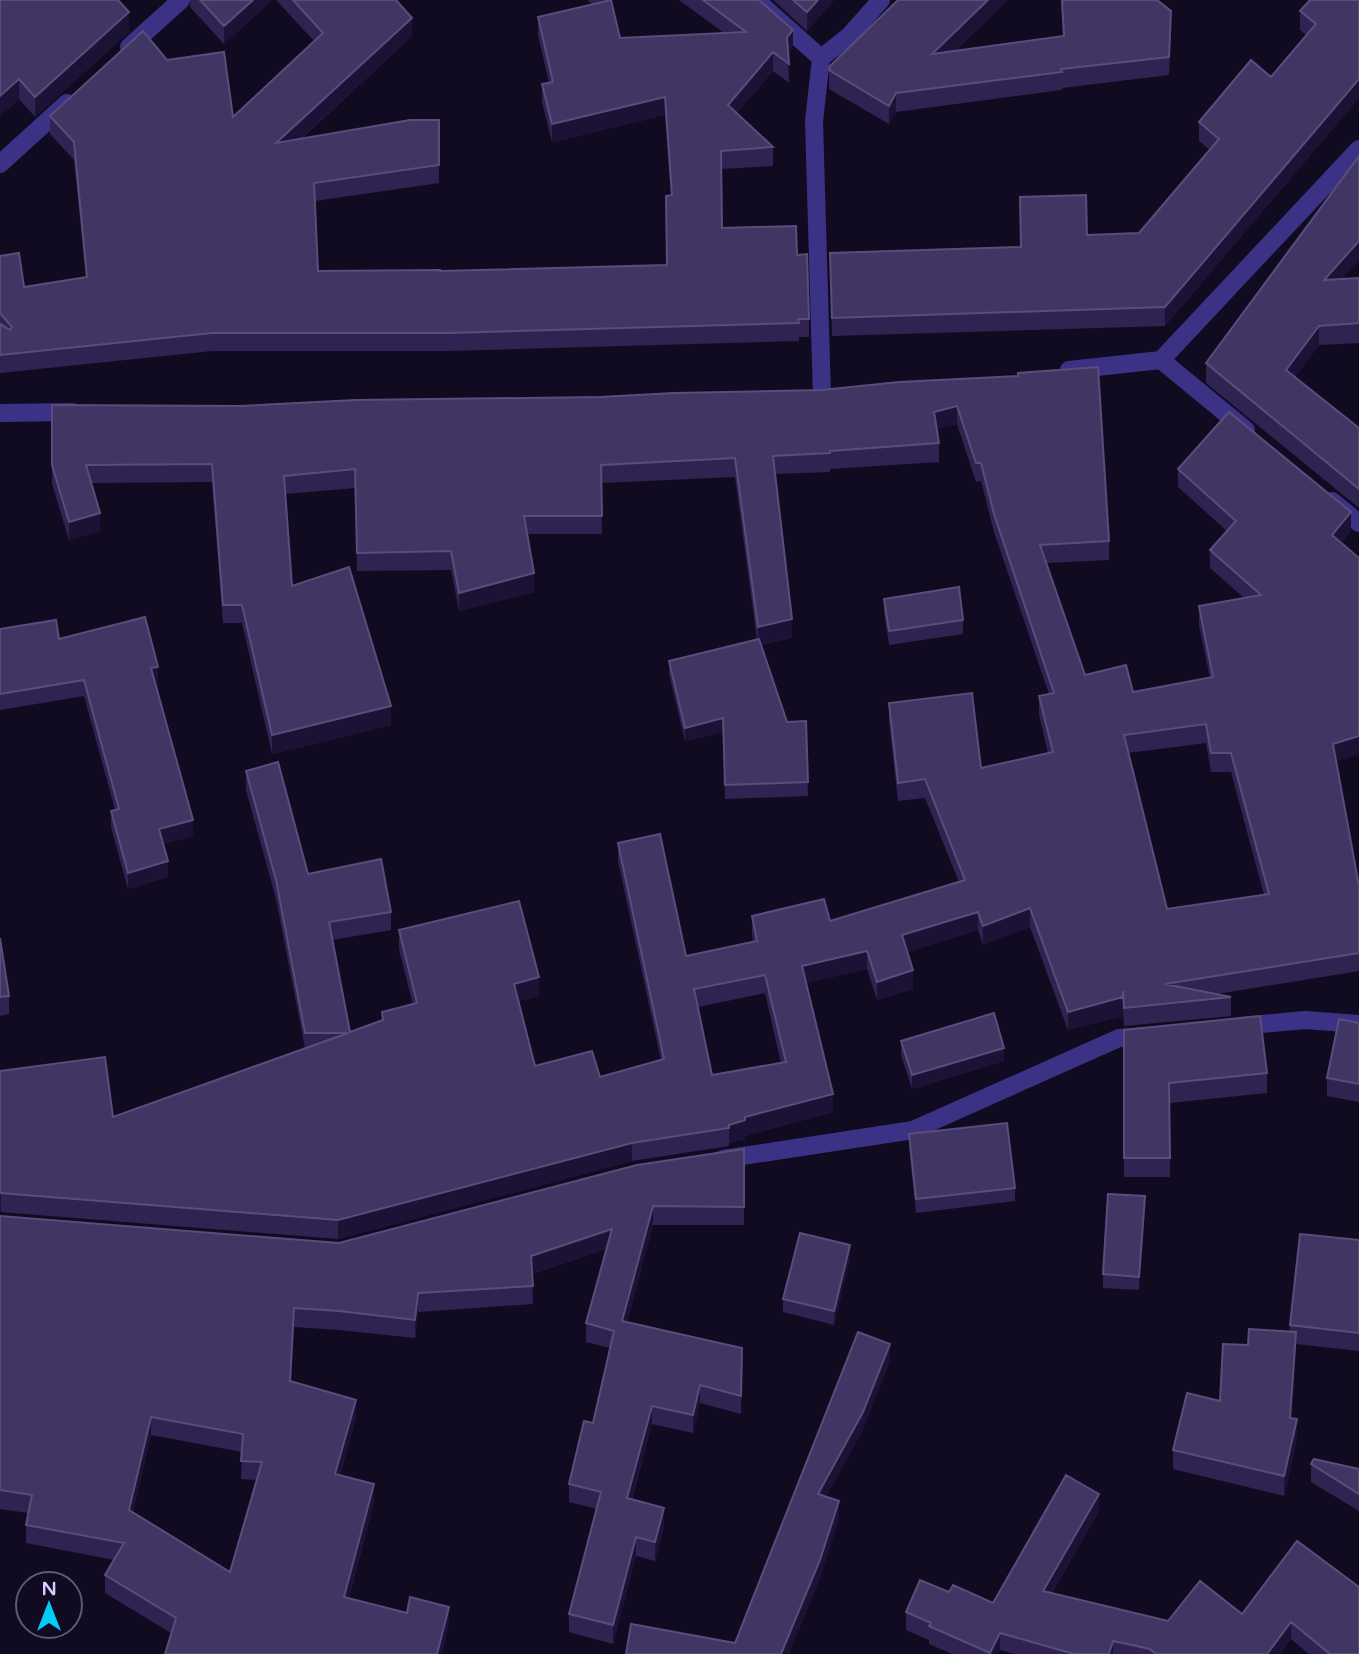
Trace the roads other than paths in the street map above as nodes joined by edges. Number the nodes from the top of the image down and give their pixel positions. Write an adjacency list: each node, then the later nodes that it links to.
1 (181, 0): 4 (street)
2 (756, 0): 5 (street)
3 (881, 0): 5 (street)
4 (121, 55)
5 (821, 58): 11 (street)
6 (80, 91): 8 (street)
7 (1359, 149): 9 (street)
8 (0, 164)
9 (1161, 360): 10 (street); 14 (street)
10 (1053, 372)
11 (822, 397)
12 (84, 412): 13 (street)
13 (0, 414)
14 (1255, 438)
15 (1317, 489): 16 (street)
16 (1359, 523)
17 (1359, 1024): 18 (street)
18 (1226, 1028)
19 (1159, 1034): 20 (street)
20 (701, 1162)

